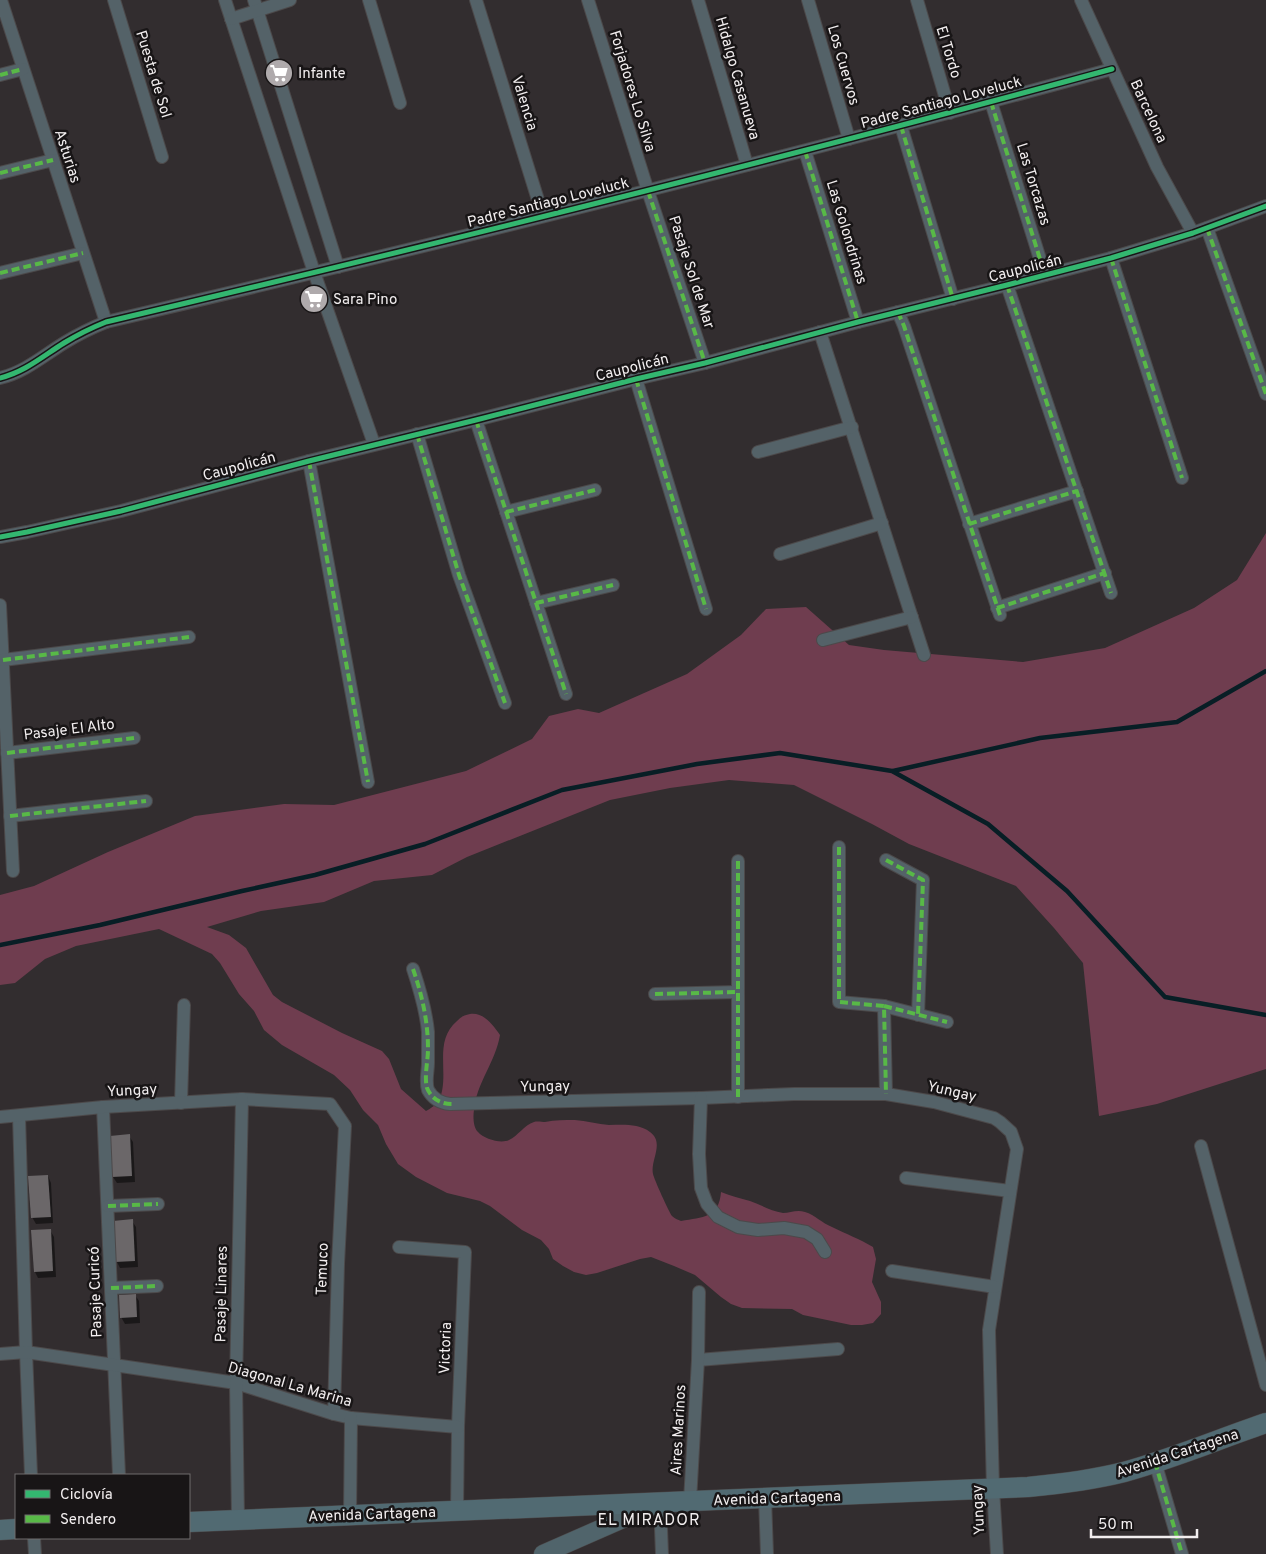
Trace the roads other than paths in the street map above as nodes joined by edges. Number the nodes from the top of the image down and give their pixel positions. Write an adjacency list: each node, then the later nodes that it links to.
1 (1, 0): 15 (street, Asturias)
2 (114, 0): 23 (street, Puesta de Sol)
3 (225, 0): 13 (street)
4 (290, 0): 12 (street)
5 (369, 0): 18 (street)
6 (476, 0): 29 (street, Valencia)
7 (588, 0): 27 (street, Forjadores Lo Silva)
8 (698, 0): 25 (street, Hidalgo Casanueva)
9 (808, 0): 21 (street, Los Cuervos)
10 (917, 0): 19 (street, El Tordo)
11 (1081, 0): 14 (street, Barcelona)
12 (255, 5): 13 (street); 34 (street)
13 (231, 19): 35 (street)
14 (1112, 69): 17 (street, Padre Santiago Loveluck); 31 (street, Barcelona)
15 (24, 70): 16 (street); 24 (street, Asturias)
16 (0, 75)
17 (991, 102): 19 (street, Padre Santiago Loveluck); 37 (street, Las Torcazas)
18 (400, 103)
19 (950, 113): 20 (street, Padre Santiago Loveluck)
20 (901, 126): 21 (street, Padre Santiago Loveluck); 39 (street)
21 (849, 139): 22 (street, Padre Santiago Loveluck)
22 (805, 151): 25 (street, Padre Santiago Loveluck); 42 (street, Las Golondrinas)
23 (162, 157)
24 (53, 160): 26 (street); 32 (street, Asturias)
25 (747, 165): 27 (street, Padre Santiago Loveluck)
26 (0, 173)
27 (648, 191): 29 (street, Padre Santiago Loveluck); 44 (street, Pasaje Sol de Mar)
28 (1266, 206): 30 (street, Caupolicán)
29 (543, 216): 34 (street, Padre Santiago Loveluck)
30 (1206, 228): 31 (street, Caupolicán); 47 (street)
31 (1193, 233): 33 (street, Caupolicán)
32 (83, 253): 36 (street); 41 (street, Asturias)
33 (1111, 258): 37 (street, Caupolicán); 54 (street)
34 (338, 267): 35 (street, Padre Santiago Loveluck)
35 (314, 272): 41 (street, Padre Santiago Loveluck); 51 (street)
36 (0, 273)
37 (1045, 275): 38 (street, Caupolicán)
38 (1007, 286): 39 (street, Caupolicán); 56 (street)
39 (953, 299): 40 (street, Caupolicán)
40 (898, 312): 42 (street, Caupolicán); 59 (street)
41 (106, 322): 45 (street, Padre Santiago Loveluck)
42 (858, 322): 43 (street, Caupolicán)
43 (820, 332): 44 (street, Caupolicán); 49 (street)
44 (705, 362): 46 (street, Caupolicán)
45 (0, 378)
46 (636, 378): 48 (street, Caupolicán); 67 (street)
47 (1266, 394)
48 (476, 420): 50 (street, Caupolicán); 57 (street)
49 (852, 427): 52 (street); 58 (street)
50 (417, 434): 51 (street, Caupolicán); 74 (street)
51 (374, 444): 53 (street, Caupolicán)
52 (758, 452)
53 (309, 461): 60 (street, Caupolicán); 77 (street)
54 (1182, 478)
55 (596, 490): 57 (street)
56 (1077, 491): 59 (street); 62 (street)
57 (506, 512): 65 (street)
58 (882, 524): 61 (street); 68 (street)
59 (970, 524): 62 (street)
60 (0, 537)
61 (780, 554)
62 (1104, 573): 64 (street)
63 (613, 585): 65 (street)
64 (1111, 593)
65 (536, 603): 73 (street)
66 (0, 605): 72 (street)
67 (706, 609)
68 (912, 617): 70 (street); 71 (street)
69 (189, 637): 72 (street)
70 (823, 640)
71 (924, 655)
72 (3, 660): 76 (street)
73 (566, 694)
74 (505, 703)
75 (134, 738): 76 (street, Pasaje El Alto)
76 (5, 759): 79 (street)
77 (368, 782)
78 (146, 801): 79 (street)
79 (10, 816): 83 (street)
80 (839, 847): 88 (street)
81 (886, 860): 89 (street)
82 (738, 861): 85 (street)
83 (13, 871)
84 (413, 969): 94 (street, Yungay)
85 (738, 992): 86 (street); 92 (street)
86 (655, 994)
87 (184, 1005): 95 (street)
88 (884, 1006): 89 (street); 91 (street)
89 (918, 1015): 90 (street)
90 (947, 1022)
91 (886, 1094): 92 (street, Yungay); 102 (street, Yungay)
92 (738, 1097): 94 (street, Yungay)
93 (242, 1098): 95 (street, Yungay); 99 (street, Yungay); 117 (street, Pasaje Linares)
94 (701, 1098): 106 (street)
95 (181, 1103): 96 (street, Yungay)
96 (103, 1108): 97 (street, Yungay); 104 (street, Pasaje Curicó)
97 (19, 1116): 98 (street, Yungay); 113 (street)
98 (0, 1117)
99 (345, 1126): 119 (street, Temuco)
100 (1201, 1146): 118 (street)
101 (906, 1178): 102 (street)
102 (1010, 1191): 109 (street, Yungay)
103 (158, 1204): 104 (street)
104 (108, 1206): 110 (street, Pasaje Curicó)
105 (399, 1247): 122 (street, Victoria)
106 (825, 1252)
107 (892, 1271): 109 (street)
108 (157, 1286): 110 (street)
109 (995, 1287): 126 (street, Yungay)
110 (111, 1288): 116 (street, Pasaje Curicó)
111 (699, 1292): 115 (street, Aires Marinos)
112 (838, 1349): 115 (street)
113 (26, 1352): 114 (street, Diagonal La Marina); 116 (street, Diagonal La Marina); 124 (street)
114 (0, 1354)
115 (698, 1360): 128 (street, Aires Marinos)
116 (114, 1365): 117 (street, Diagonal La Marina); 125 (street, Pasaje Curicó)
117 (236, 1383): 119 (street, Diagonal La Marina); 132 (street, Pasaje Linares)
118 (1266, 1385)
119 (334, 1414): 120 (street, Diagonal La Marina)
120 (351, 1418): 122 (street, Diagonal La Marina); 131 (street)
121 (1266, 1423): 123 (main road, Avenida Cartagena)
122 (458, 1426): 130 (street, Victoria)
123 (1155, 1462): 126 (main road, Avenida Cartagena); 141 (street)
124 (31, 1474)
125 (119, 1474)
126 (993, 1489): 127 (main road, Avenida Cartagena); 140 (street, Yungay)
127 (765, 1498): 128 (main road, Avenida Cartagena); 139 (street)
128 (690, 1501): 129 (main road, Avenida Cartagena)
129 (660, 1502): 130 (main road, Avenida Cartagena); 136 (street); 138 (street)
130 (457, 1511): 131 (main road, Avenida Cartagena)
131 (350, 1515): 132 (main road, Avenida Cartagena)
132 (238, 1520): 133 (main road, Avenida Cartagena)
133 (190, 1522)
134 (15, 1529): 135 (main road)
135 (0, 1530)
136 (559, 1550): 137 (street)
137 (543, 1554)
138 (662, 1554)
139 (768, 1554)
140 (997, 1554)
141 (1182, 1554)

